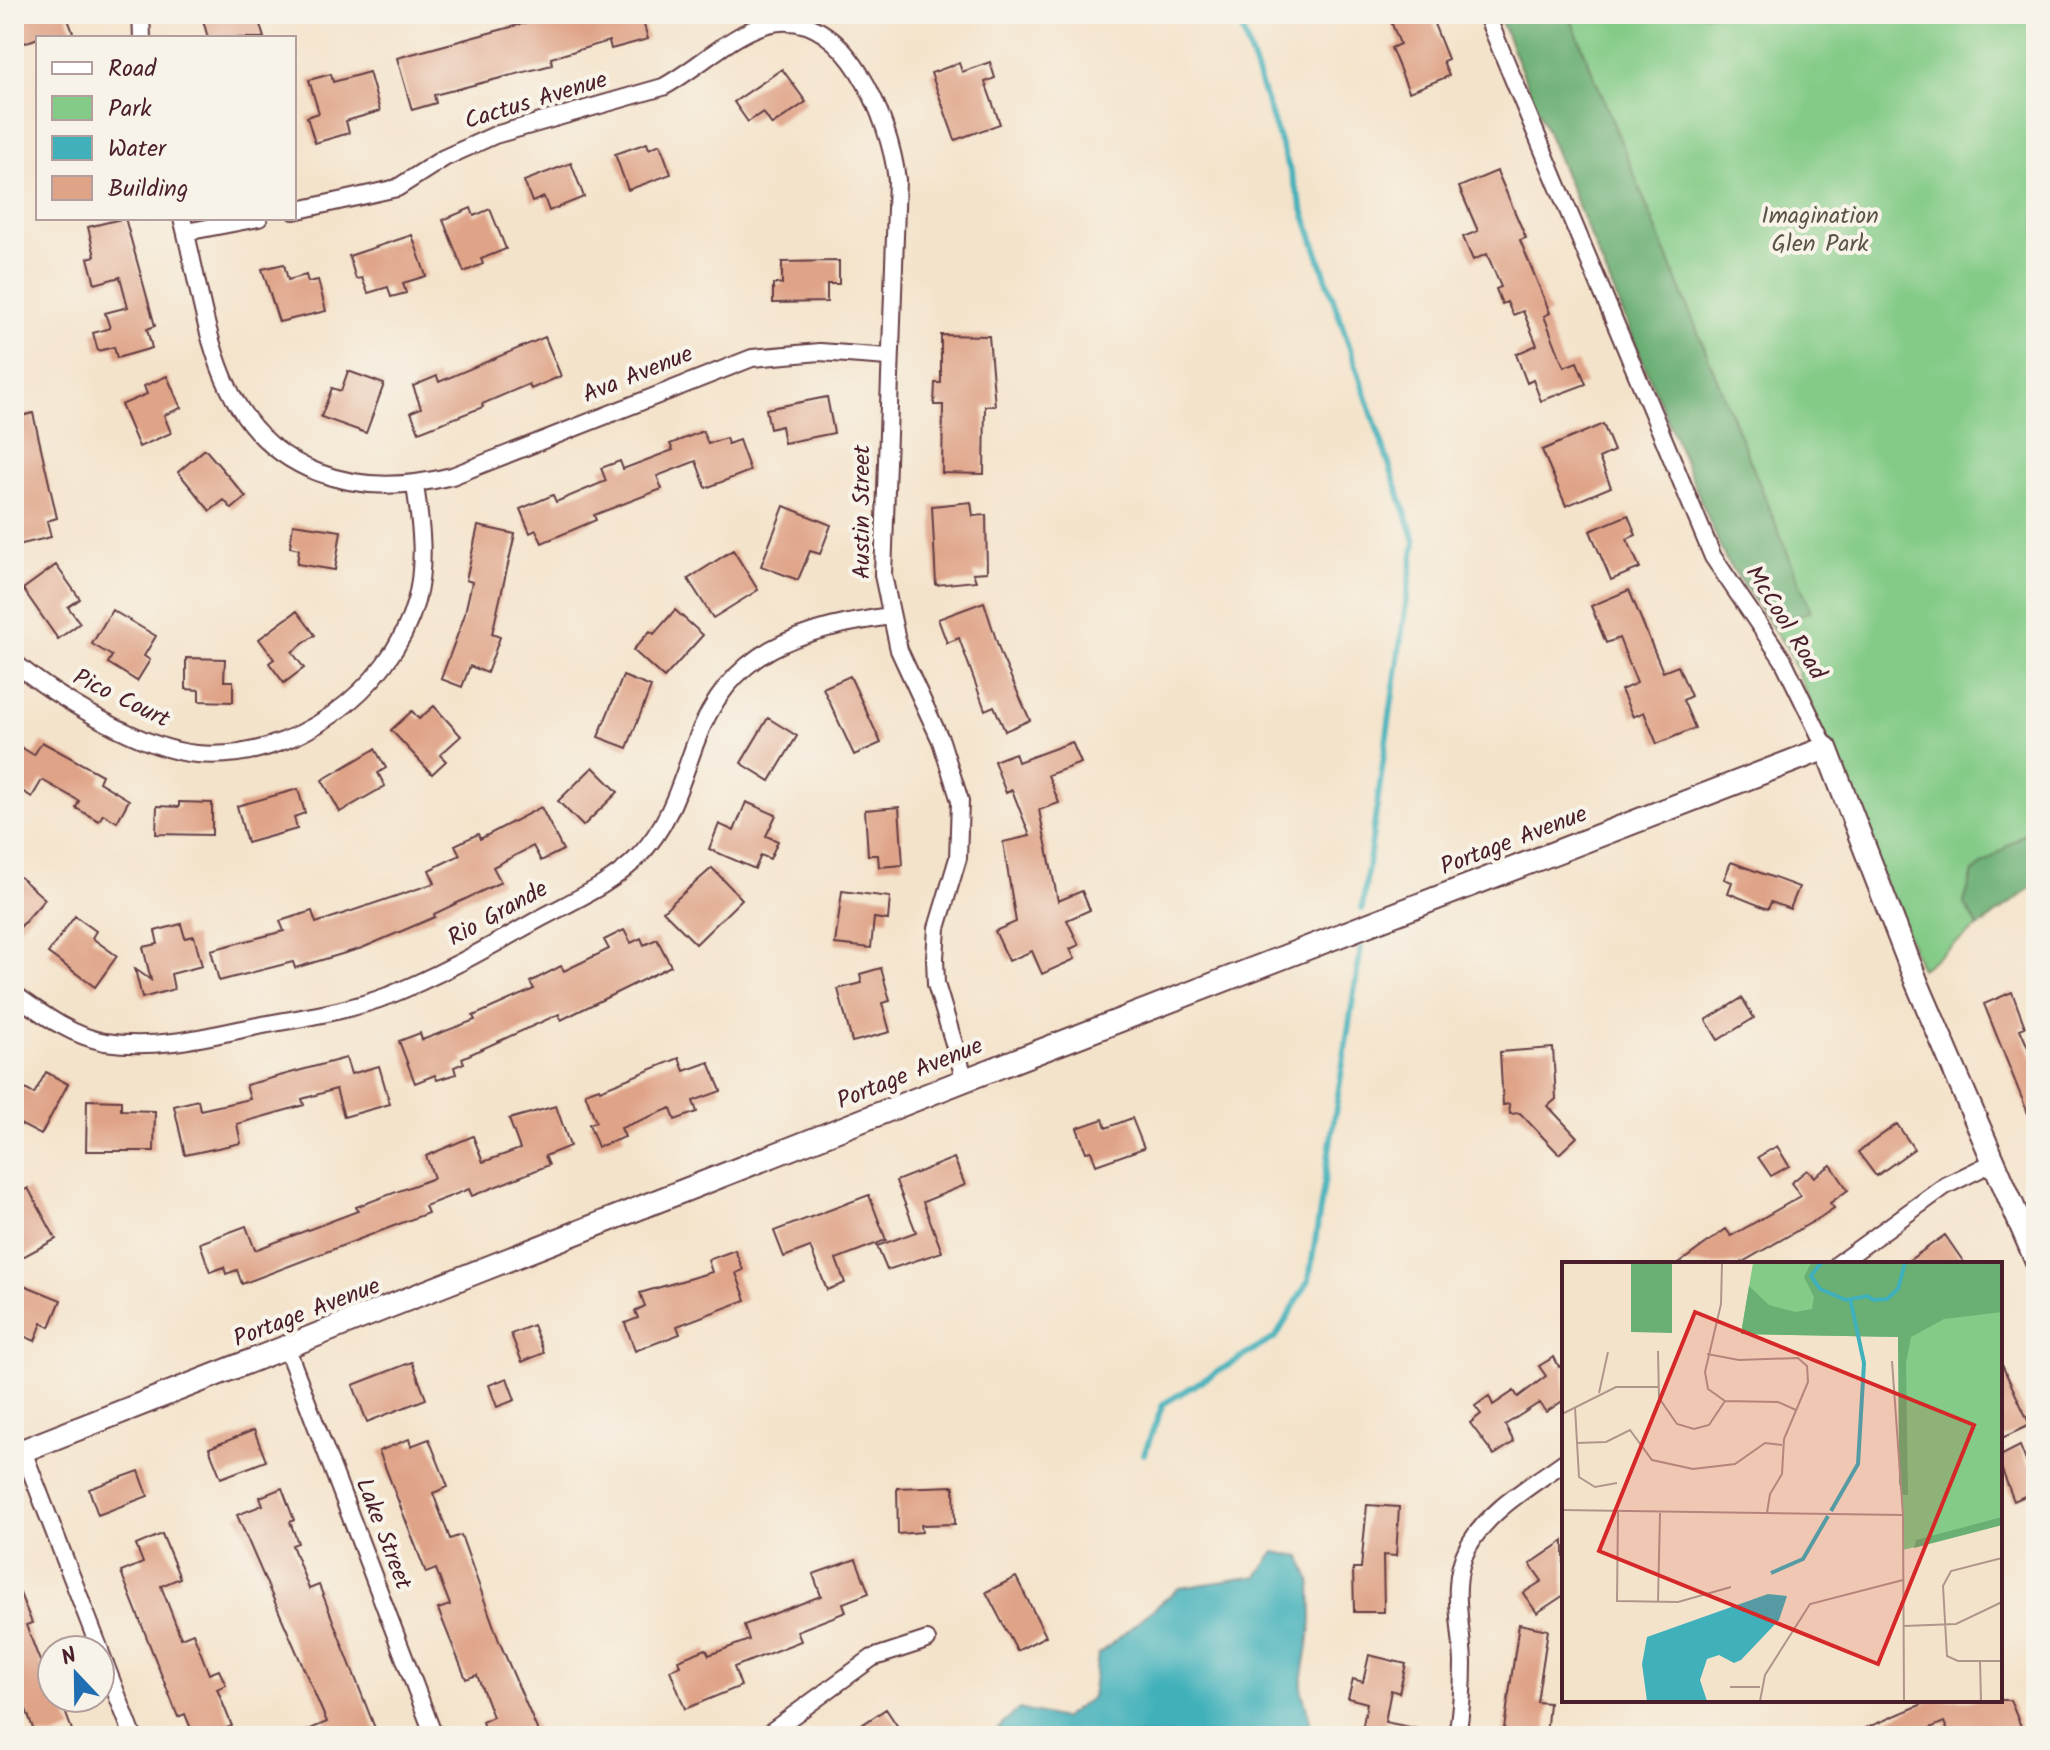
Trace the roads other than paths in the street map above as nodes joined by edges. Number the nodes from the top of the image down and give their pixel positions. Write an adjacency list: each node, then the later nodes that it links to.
1 (141, 14): 4 (street)
2 (1486, 14): 12 (street, McCool Road)
3 (785, 21): 5 (street, Cactus Avenue); 8 (street, Austin Street)
4 (142, 36)
5 (296, 211)
6 (238, 220): 7 (street)
7 (184, 225): 9 (street, Ava Avenue)
8 (888, 357): 9 (street, Ava Avenue); 10 (street, Austin Street)
9 (415, 486): 11 (street, Pico Court)
10 (890, 616): 13 (street, Rio Grande); 14 (street, Austin Street)
11 (14, 662)
12 (1826, 748): 14 (street, Portage Avenue); 15 (street, McCool Road)
13 (14, 994)
14 (965, 1080): 18 (street, Portage Avenue)
15 (1994, 1162): 16 (street, McCool Road); 17 (street)
16 (2036, 1260)
17 (1841, 1262)
18 (287, 1349): 19 (street, Portage Avenue); 25 (street, Lake Street)
19 (19, 1452): 21 (street)
20 (1562, 1463): 27 (street)
21 (93, 1634)
22 (927, 1640): 26 (street)
23 (116, 1692): 24 (street)
24 (133, 1736)
25 (434, 1736)
26 (765, 1736)
27 (1457, 1736)

